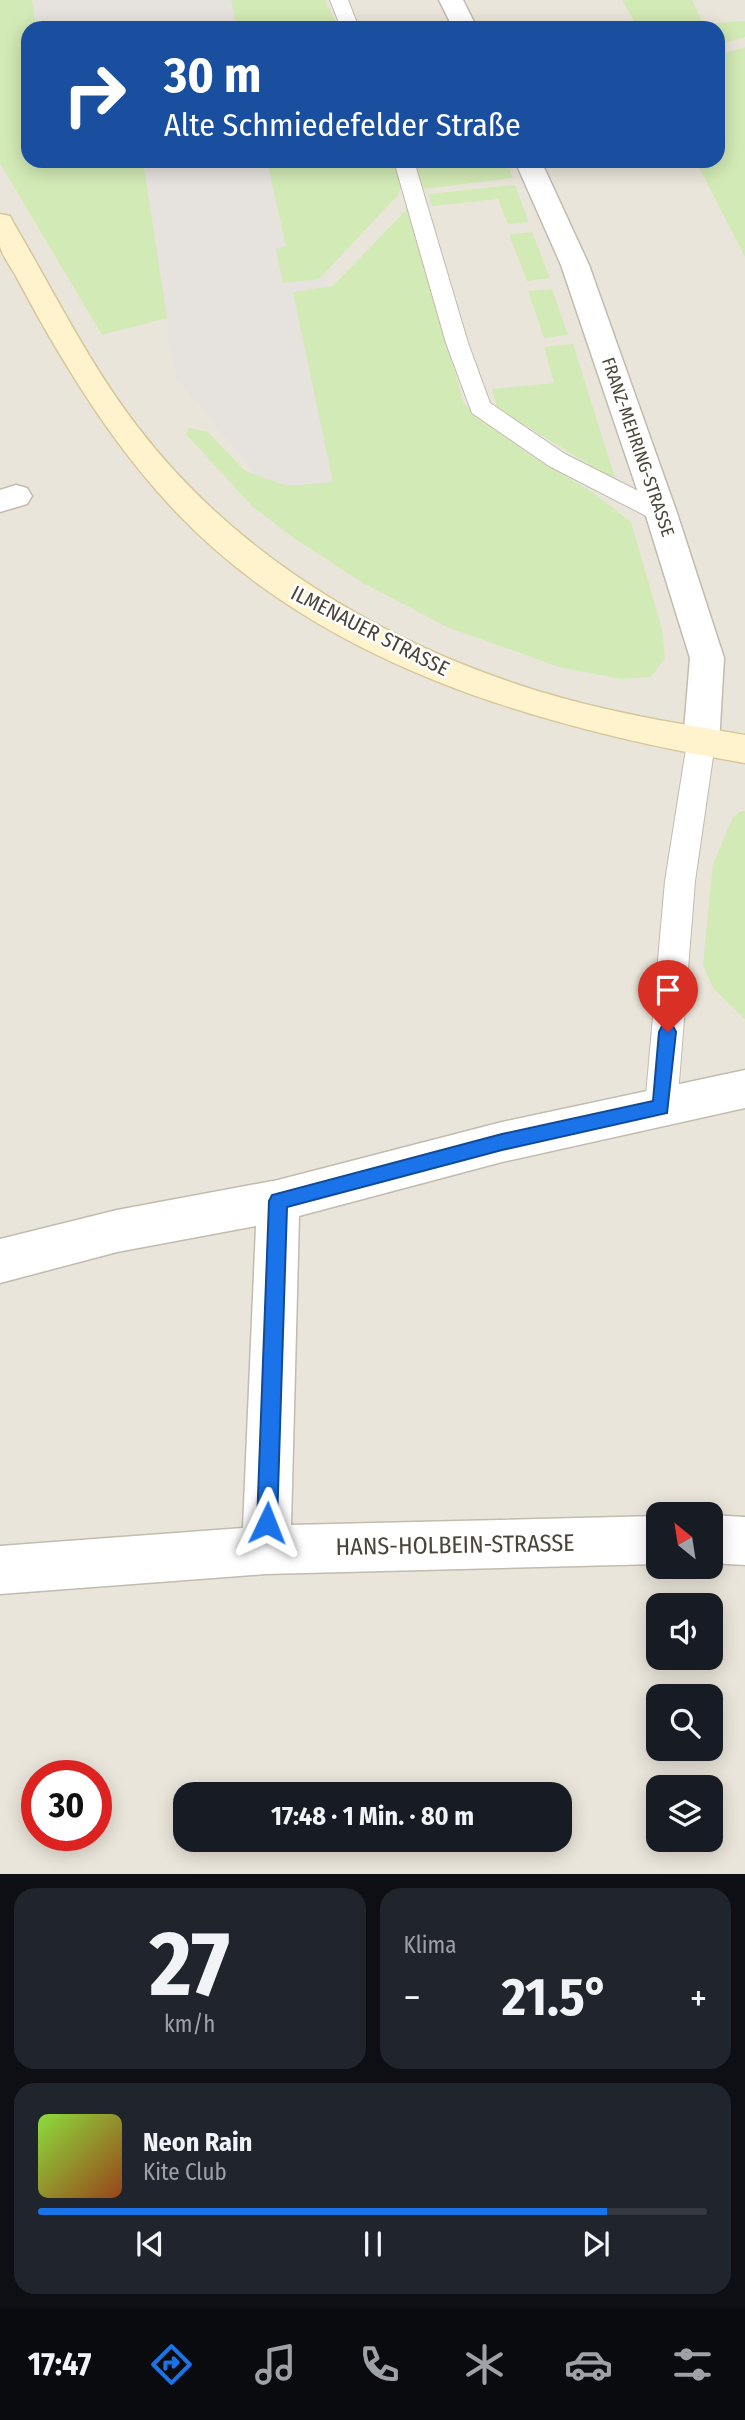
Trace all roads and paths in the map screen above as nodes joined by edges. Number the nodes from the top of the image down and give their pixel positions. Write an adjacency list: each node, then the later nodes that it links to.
1 (339, 0): 3 (lane)
2 (451, 0): 4 (street)
3 (347, 21)
4 (462, 21)
5 (406, 168): 8 (lane)
6 (531, 168): 8 (street, FRANZ-MEHRING-STRASSE)
7 (0, 222): 9 (main road, ILMENAUER STRASSE)
8 (661, 513): 9 (street, FRANZ-MEHRING-STRASSE)
9 (701, 743): 10 (main road, ILMENAUER STRASSE); 12 (lane)
10 (745, 749)
11 (745, 1089): 12 (street)
12 (661, 1107): 13 (street)
13 (278, 1201): 14 (street); 18 (street)
14 (0, 1261)
15 (646, 1540): 18 (street, HANS-HOLBEIN-STRASSE)
16 (723, 1540): 17 (street)
17 (745, 1541)
18 (266, 1550): 19 (street, HANS-HOLBEIN-STRASSE)
19 (0, 1570)

